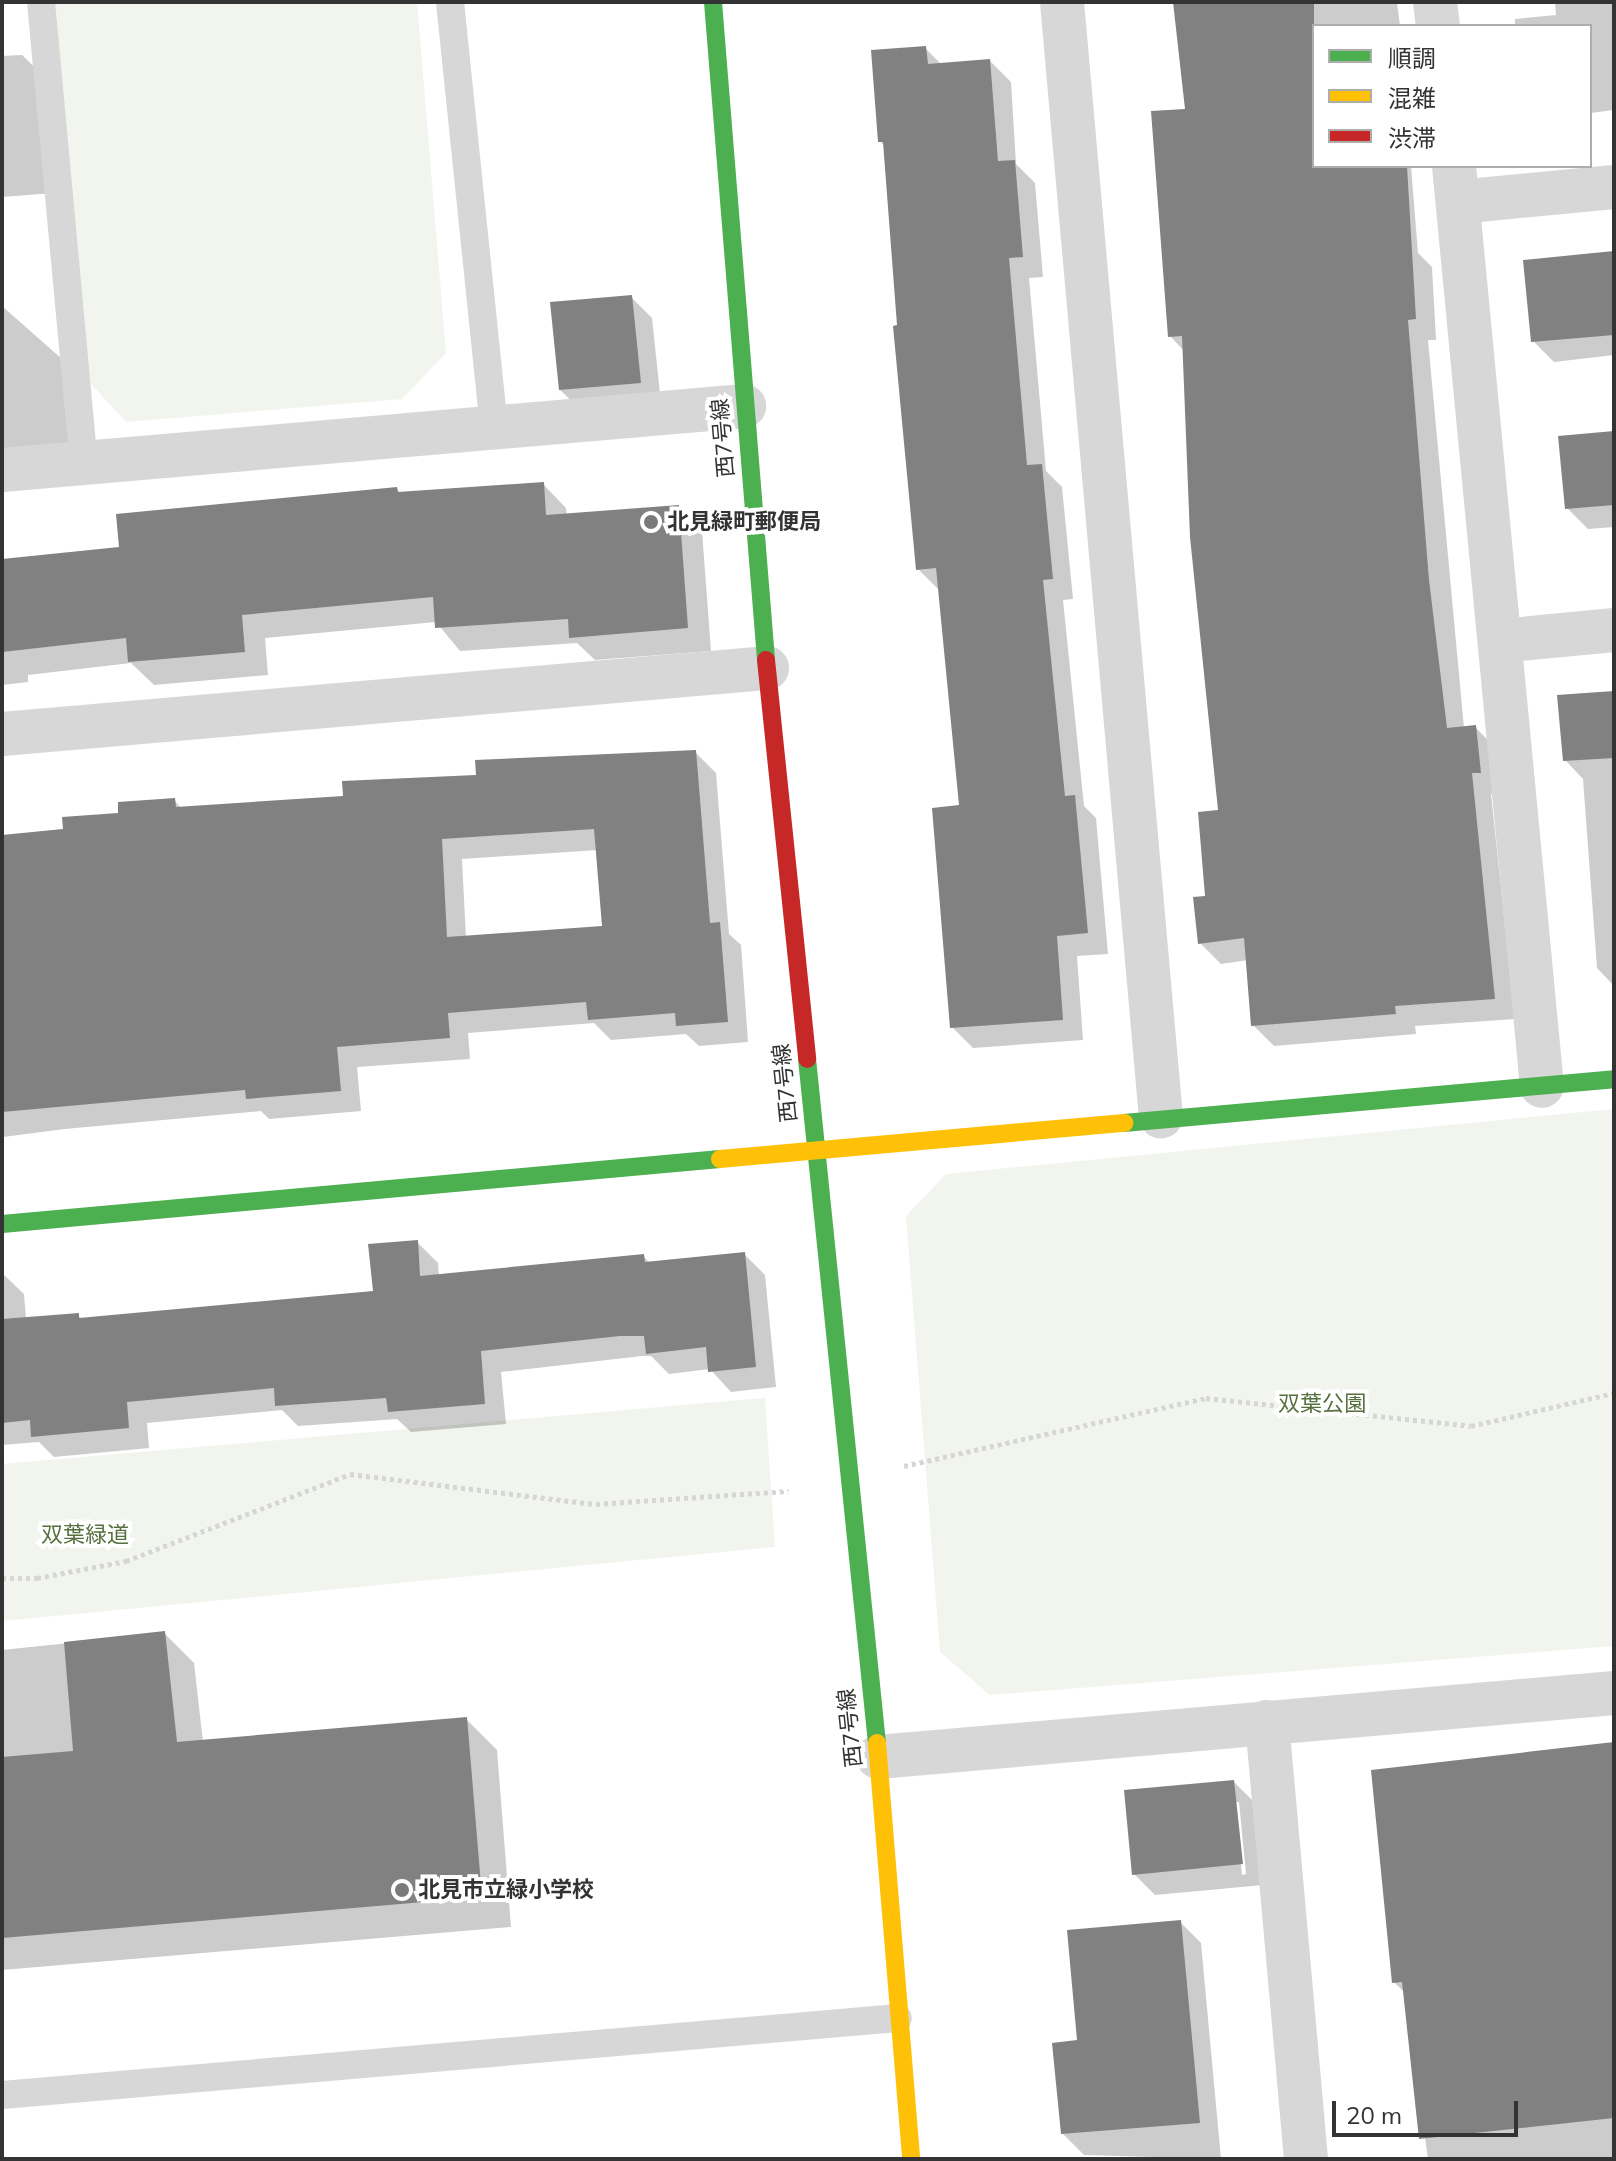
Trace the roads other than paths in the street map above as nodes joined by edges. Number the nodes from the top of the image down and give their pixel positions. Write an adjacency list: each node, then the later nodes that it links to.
1 (41, 2): 11 (lane)
2 (450, 2): 10 (lane)
3 (713, 2): 9 (street, 西7号線)
4 (1062, 2): 19 (street)
5 (1435, 2): 6 (street)
6 (1438, 24)
7 (1456, 184): 8 (street); 14 (street)
8 (1614, 187)
9 (744, 406): 10 (street); 15 (street, 西7号線)
10 (494, 428): 11 (street)
11 (84, 464): 12 (street)
12 (2, 470)
13 (1614, 630): 14 (street)
14 (1500, 641): 18 (street)
15 (767, 668): 16 (street); 20 (street, 西7号線)
16 (2, 734)
17 (1614, 1079): 18 (street)
18 (1542, 1086): 19 (street)
19 (1161, 1117): 20 (street)
20 (816, 1148): 21 (street); 24 (street, 西7号線)
21 (2, 1224)
22 (1614, 1693): 23 (street)
23 (1267, 1722): 24 (street); 28 (street)
24 (878, 1757): 25 (street, 西7号線)
25 (898, 2018): 26 (lane); 27 (street, 西7号線)
26 (2, 2095)
27 (911, 2159)
28 (1306, 2159)

